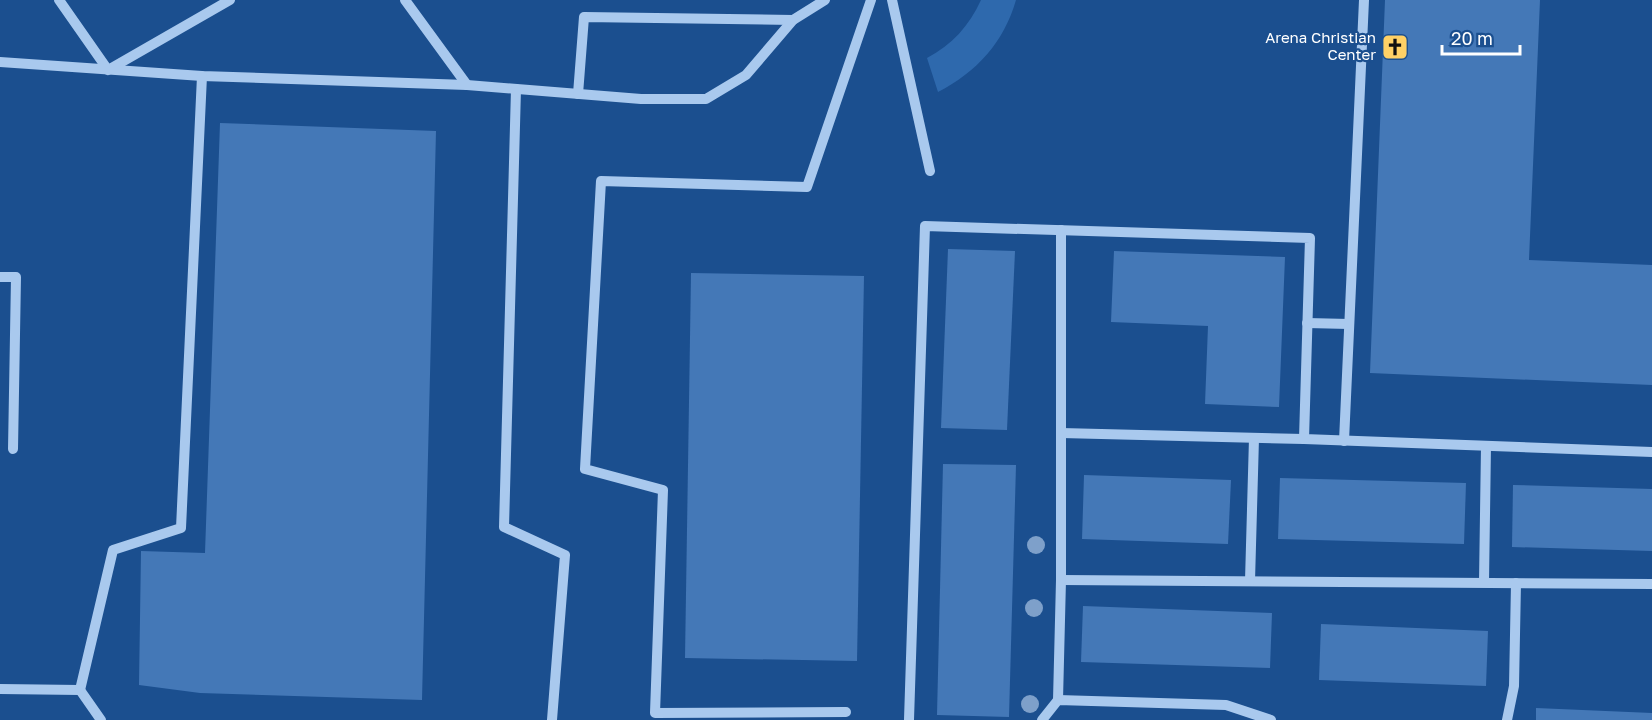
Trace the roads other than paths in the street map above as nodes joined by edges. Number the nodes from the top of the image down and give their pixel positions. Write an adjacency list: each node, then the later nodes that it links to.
1 (59, 0): 10 (lane)
2 (230, 0): 10 (lane)
3 (405, 0): 12 (lane)
4 (825, 0): 8 (lane)
5 (871, 0): 35 (lane)
6 (892, 0): 15 (lane)
7 (1364, 0): 19 (lane)
8 (793, 20): 14 (lane); 14 (lane)
9 (0, 62): 10 (lane)
10 (108, 70): 11 (lane)
11 (202, 76): 12 (lane); 33 (lane)
12 (467, 85): 13 (lane)
13 (516, 89): 14 (lane); 37 (lane)
14 (578, 94)
15 (930, 171)
16 (1061, 230): 18 (lane); 20 (lane); 38 (lane)
17 (0, 277): 25 (lane)
18 (1307, 323): 19 (lane); 22 (lane)
19 (1349, 324): 23 (lane)
20 (1061, 433): 21 (lane); 27 (lane)
21 (1254, 438): 22 (lane); 28 (lane)
22 (1304, 440): 23 (lane)
23 (1344, 441): 24 (lane)
24 (1486, 446): 26 (lane); 29 (lane)
25 (13, 449)
26 (1652, 452)
27 (1061, 580): 28 (lane); 34 (lane)
28 (1250, 581): 29 (lane)
29 (1484, 582): 30 (lane)
30 (1516, 583): 31 (lane); 41 (lane)
31 (1652, 584)
32 (0, 689): 33 (lane)
33 (80, 690): 36 (lane)
34 (1058, 700): 39 (lane); 40 (lane)
35 (846, 712)
36 (101, 720)
37 (552, 720)
38 (909, 720)
39 (1042, 720)
40 (1271, 720)
41 (1507, 720)

